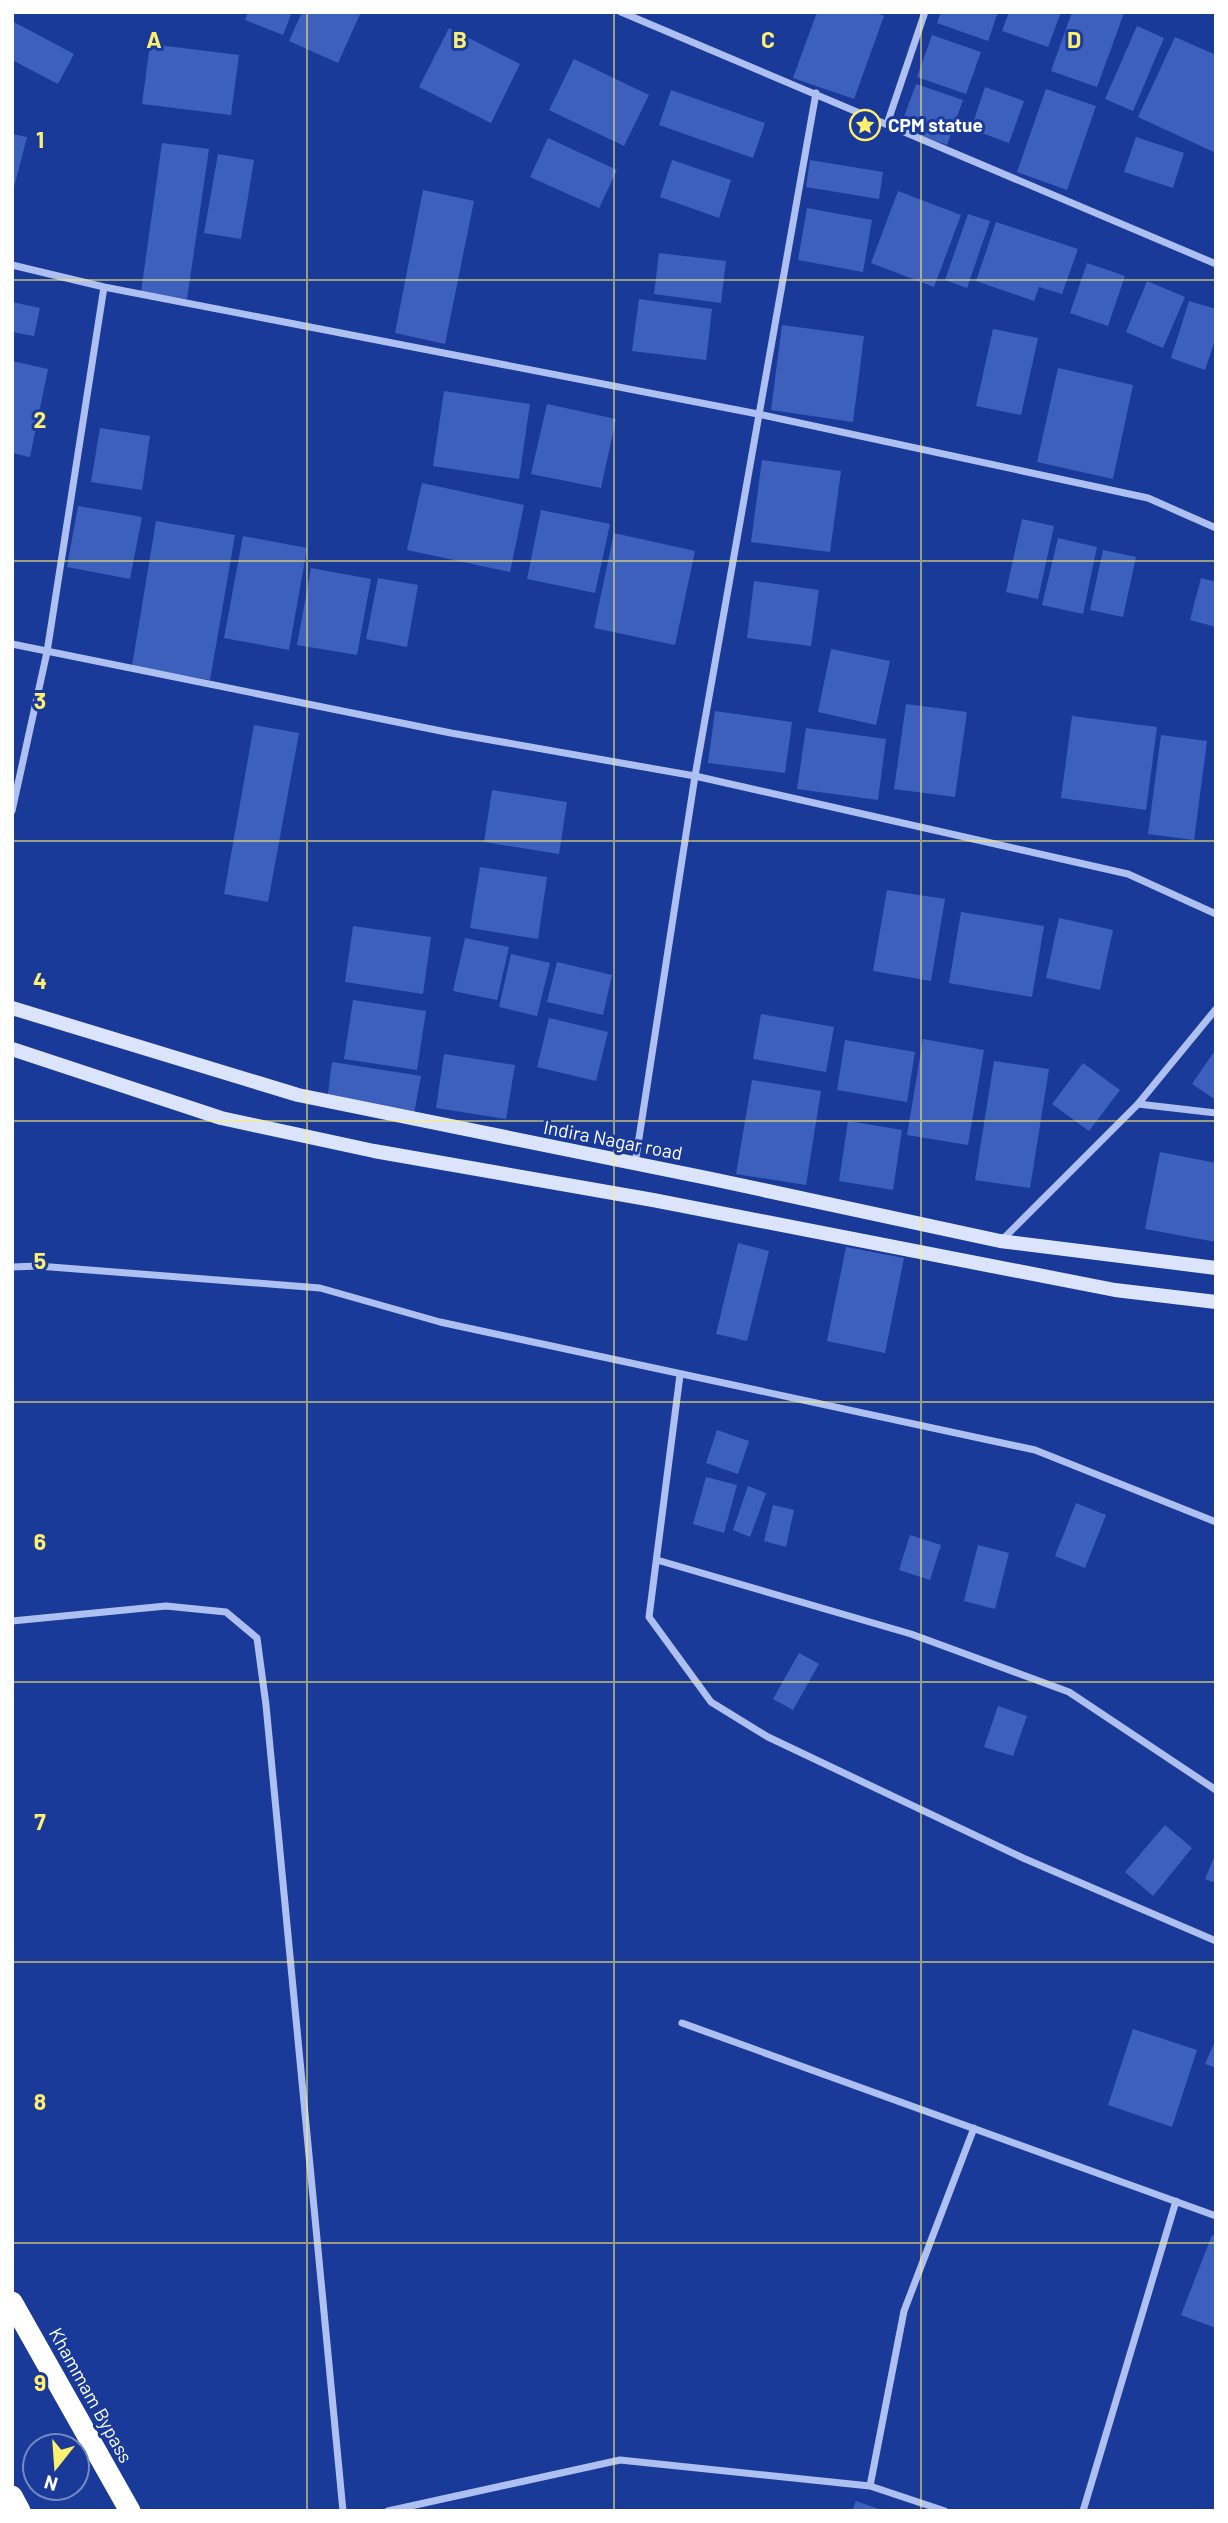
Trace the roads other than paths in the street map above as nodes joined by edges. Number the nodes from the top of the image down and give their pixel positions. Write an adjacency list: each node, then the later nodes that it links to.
1 (621, 12): 3 (street)
2 (925, 12): 4 (street)
3 (816, 93): 4 (street); 8 (street)
4 (887, 124): 5 (street)
5 (1216, 264)
6 (12, 265): 7 (street)
7 (104, 287): 8 (street); 11 (street)
8 (758, 414): 9 (street); 12 (street)
9 (1216, 528)
10 (12, 644): 11 (street)
11 (47, 652): 12 (street); 13 (street)
12 (695, 776): 14 (street); 20 (street)
13 (12, 811)
14 (1216, 914)
15 (12, 1008): 20 (street, Indira Nagar road)
16 (1216, 1009): 18 (street)
17 (12, 1049): 24 (street)
18 (1138, 1104): 19 (street); 21 (street)
19 (1216, 1113)
20 (635, 1165): 21 (street, Indira Nagar road)
21 (1000, 1241): 23 (street, Indira Nagar road)
22 (12, 1268): 25 (street)
23 (1216, 1268)
24 (1216, 1302)
25 (680, 1375): 26 (street); 27 (street)
26 (1216, 1522)
27 (657, 1560): 29 (street); 30 (street)
28 (12, 1621): 40 (street)
29 (1216, 1790)
30 (1216, 1941)
31 (682, 2024): 32 (street)
32 (974, 2127): 33 (street); 36 (street)
33 (1175, 2201): 34 (street); 43 (street)
34 (1216, 2216)
35 (12, 2302): 39 (highway, Khammam Bypass)
36 (870, 2486): 41 (street); 42 (street)
37 (12, 2496): 38 (highway)
38 (20, 2511)
39 (130, 2511)
40 (342, 2511)
41 (388, 2511)
42 (945, 2511)
43 (1083, 2511)

